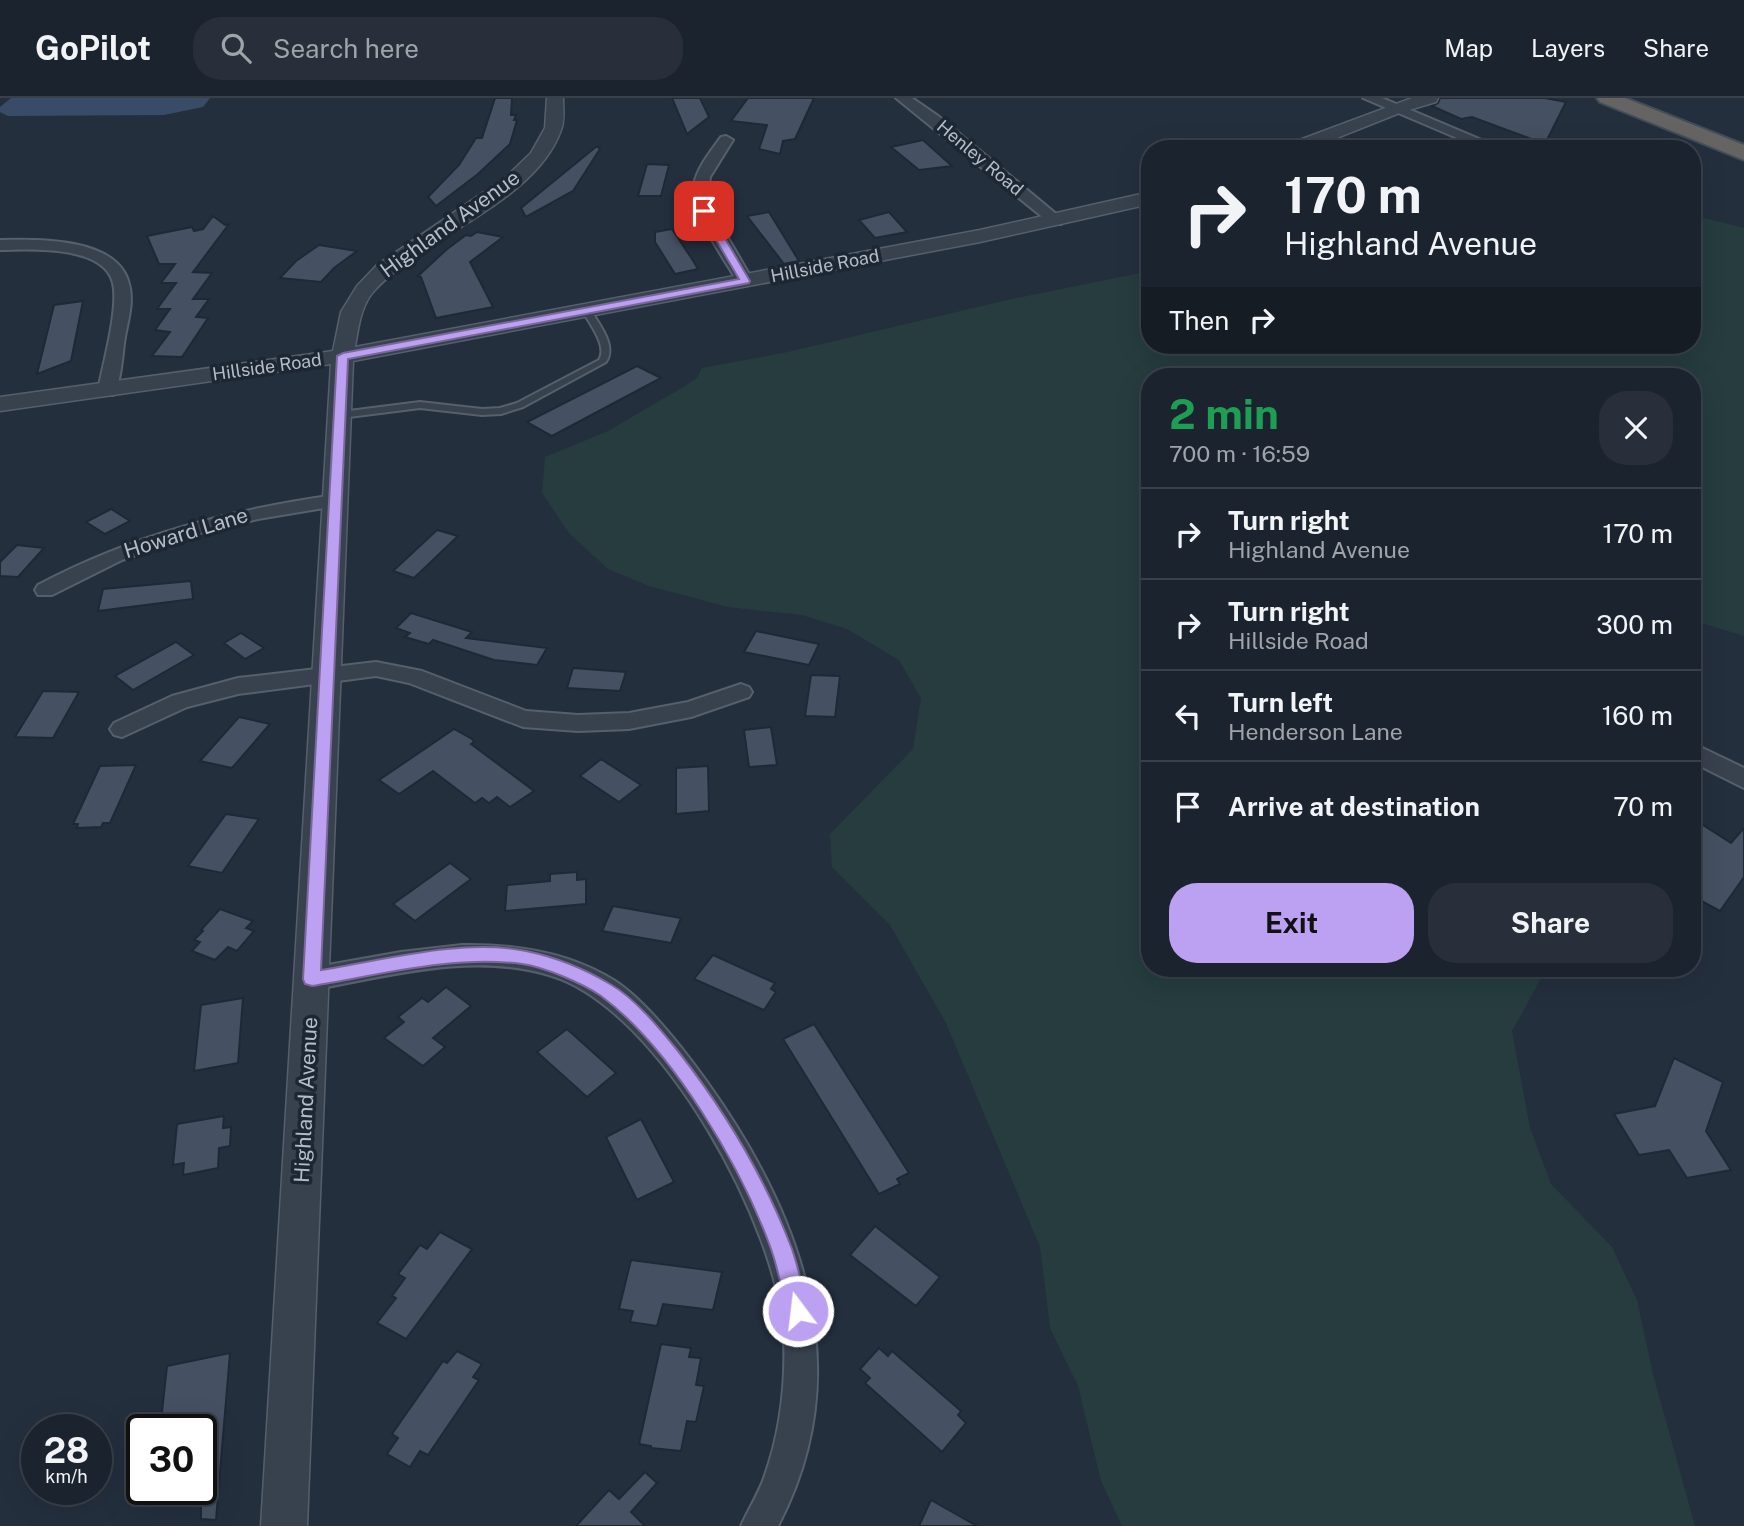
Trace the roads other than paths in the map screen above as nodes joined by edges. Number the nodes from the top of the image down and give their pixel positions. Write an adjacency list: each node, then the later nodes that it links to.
1 (555, 98): 18 (street, Highland Avenue)
2 (903, 98): 14 (street, Henley Road)
3 (1370, 98): 7 (street)
4 (1430, 98): 7 (street)
5 (1607, 98): 12 (highway)
6 (1632, 98): 11 (highway)
7 (1396, 108): 9 (street); 10 (street)
8 (726, 140): 16 (street)
9 (1315, 140)
10 (1474, 140)
11 (1744, 143)
12 (1744, 153)
13 (1141, 200): 14 (street, Hillside Road)
14 (1056, 221): 16 (street, Hillside Road)
15 (0, 245): 19 (street)
16 (745, 281): 17 (street, Hillside Road)
17 (587, 311): 18 (street, Hillside Road); 21 (lane)
18 (343, 356): 19 (street, Hillside Road); 21 (street, Highland Avenue)
19 (107, 391): 20 (street, Hillside Road)
20 (0, 404)
21 (341, 415): 22 (street, Highland Avenue)
22 (335, 501): 23 (street, Howard Lane); 24 (street, Highland Avenue)
23 (45, 590)
24 (328, 675): 25 (street); 26 (street); 29 (street, Highland Avenue)
25 (741, 692)
26 (122, 729)
27 (1701, 756): 28 (street)
28 (1744, 779)
29 (312, 979): 30 (street, Highland Avenue); 31 (street)
30 (284, 1526)
31 (759, 1526)

